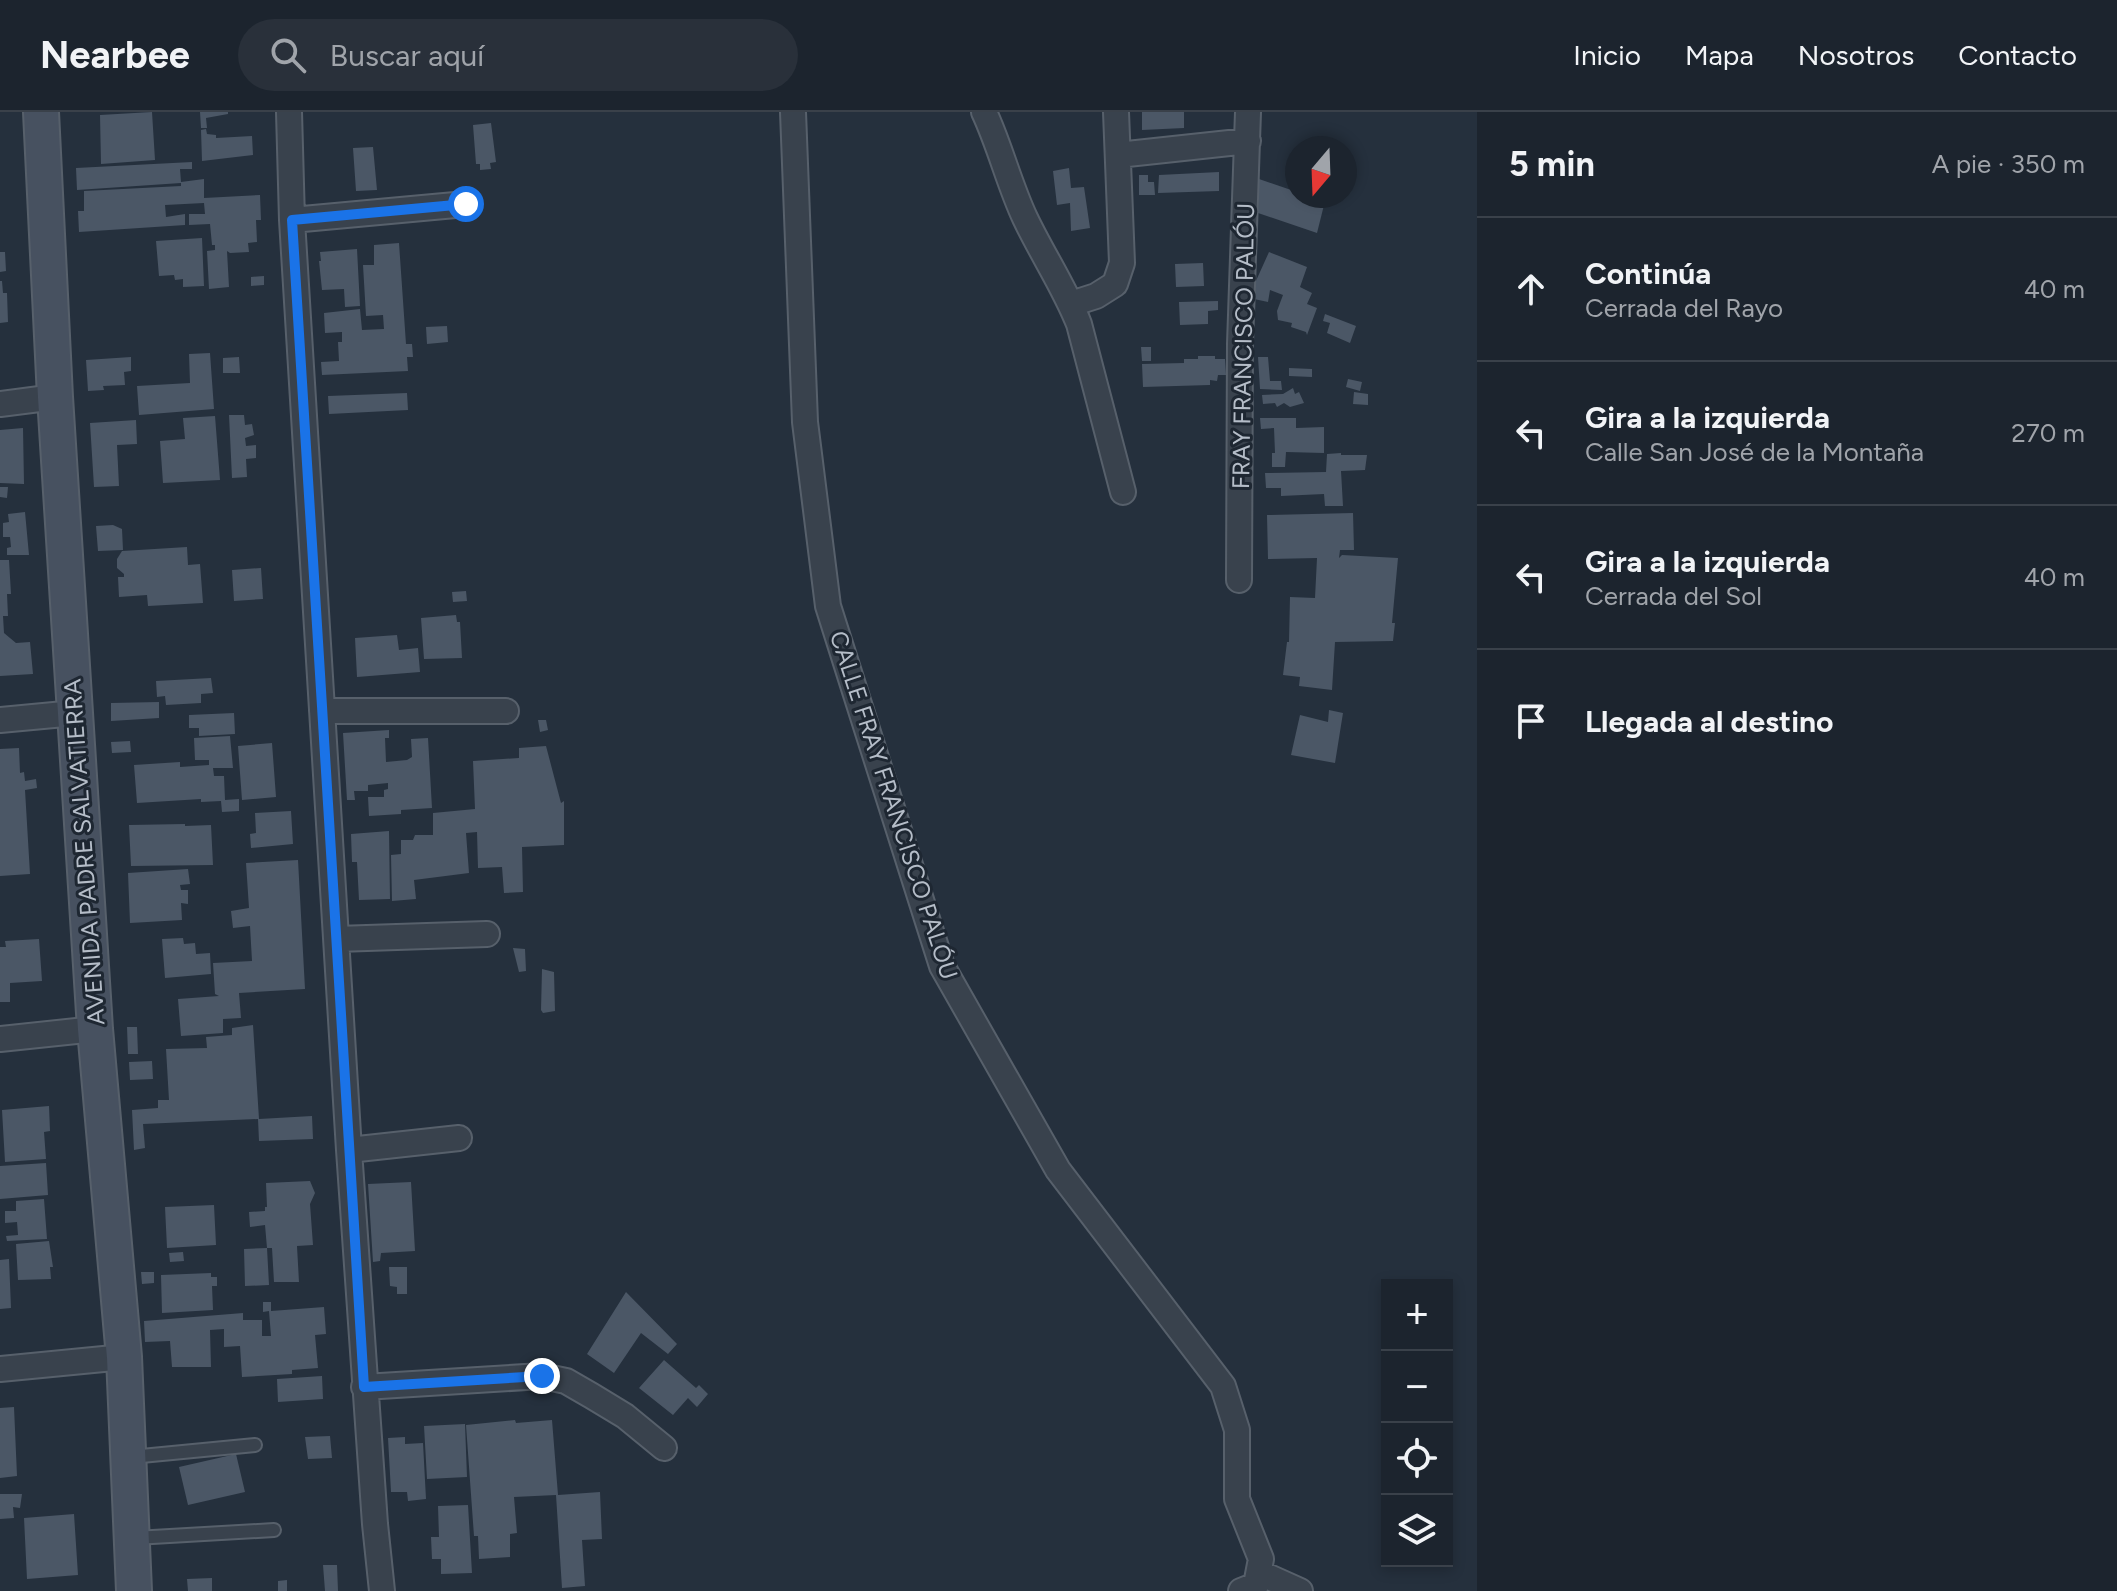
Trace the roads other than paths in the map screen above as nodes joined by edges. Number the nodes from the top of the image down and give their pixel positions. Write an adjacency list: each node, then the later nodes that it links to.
1 (41, 112): 12 (street, AVENIDA PADRE SALVATIERRA)
2 (289, 112): 10 (street)
3 (793, 112): 34 (street, CALLE FRAY FRANCISCO PALÓU)
4 (984, 112): 11 (street)
5 (1116, 112): 8 (street)
6 (1248, 112): 7 (street, FRAY FRANCISCO PALÓU)
7 (1248, 141): 8 (street); 15 (street, FRAY FRANCISCO PALÓU)
8 (1118, 155): 11 (street)
9 (466, 204): 10 (street)
10 (292, 220): 16 (street)
11 (1071, 304): 14 (street)
12 (55, 397): 13 (street); 18 (street, AVENIDA PADRE SALVATIERRA)
13 (0, 404)
14 (1123, 492)
15 (1239, 580)
16 (322, 711): 17 (street); 21 (street)
17 (506, 711)
18 (75, 713): 19 (street); 22 (street, AVENIDA PADRE SALVATIERRA)
19 (0, 720)
20 (487, 934): 21 (street)
21 (337, 939): 25 (street)
22 (95, 1029): 23 (street); 26 (street, AVENIDA PADRE SALVATIERRA)
23 (0, 1039)
24 (459, 1138): 25 (street)
25 (349, 1150): 28 (street)
26 (124, 1357): 27 (street); 31 (street, AVENIDA PADRE SALVATIERRA)
27 (0, 1369)
28 (364, 1387): 30 (street); 36 (street)
29 (255, 1445): 31 (lane)
30 (664, 1448)
31 (128, 1457): 33 (street, AVENIDA PADRE SALVATIERRA)
32 (274, 1530): 33 (lane)
33 (132, 1539): 35 (street, AVENIDA PADRE SALVATIERRA)
34 (1260, 1573): 37 (street); 38 (street)
35 (134, 1591)
36 (382, 1591)
37 (1241, 1591)
38 (1300, 1591)

